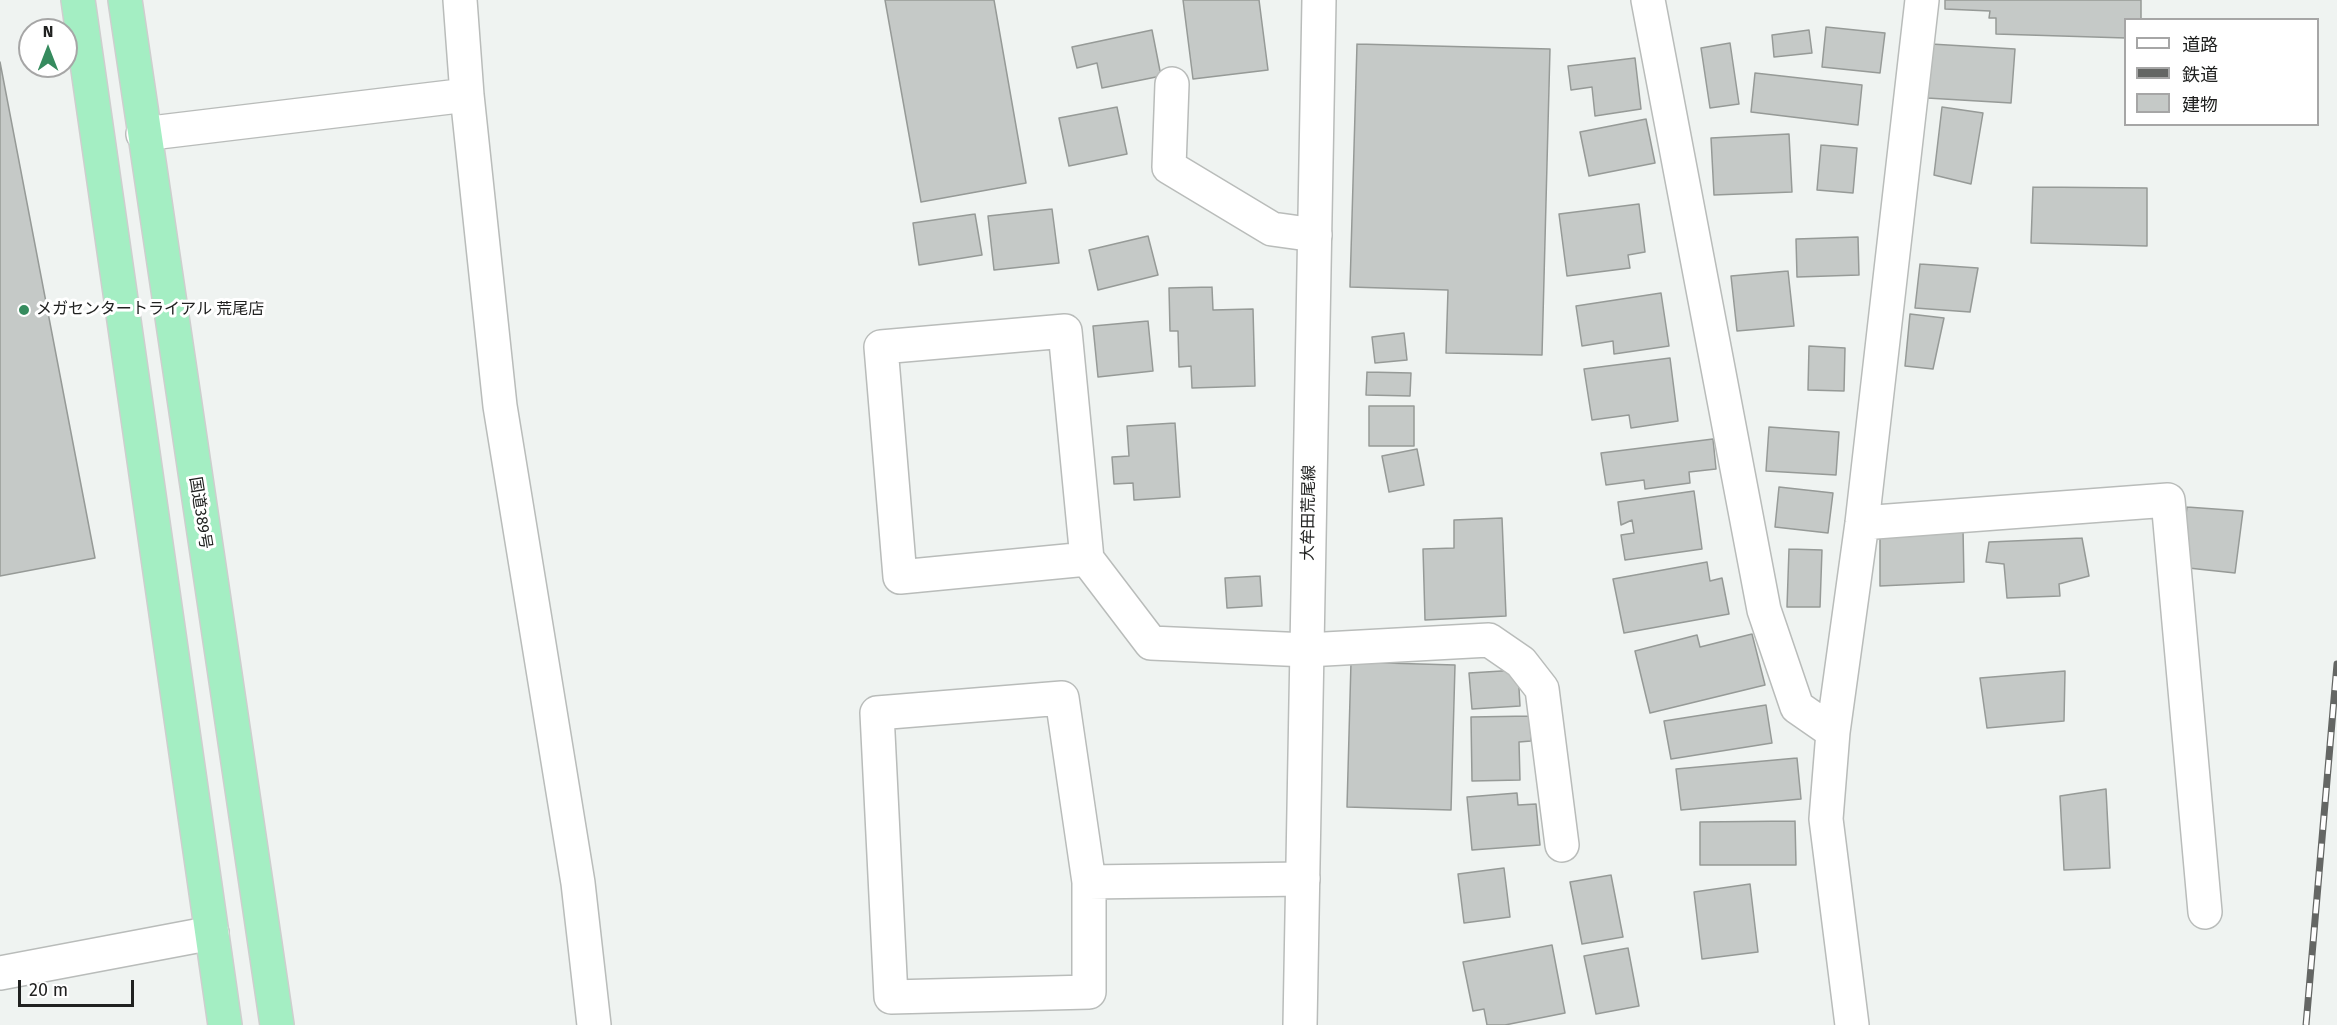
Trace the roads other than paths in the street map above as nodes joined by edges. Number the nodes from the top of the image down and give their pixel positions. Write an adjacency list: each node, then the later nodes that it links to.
1 (78, 0): 19 (highway)
2 (125, 0): 9 (highway, 国道389号)
3 (460, 0): 8 (street)
4 (1319, 0): 10 (street, 大牟田荒尾線)
5 (1648, 0): 14 (street)
6 (1922, 0): 11 (street)
7 (1172, 84): 10 (street)
8 (467, 95): 9 (street); 23 (street)
9 (143, 134): 22 (highway, 国道389号)
10 (1314, 235): 13 (street, 大牟田荒尾線)
11 (1862, 523): 14 (street); 18 (street)
12 (1087, 559): 12 (street); 13 (street)
13 (1307, 650): 15 (street); 16 (street, 大牟田荒尾線)
14 (1833, 732): 25 (street)
15 (1562, 845)
16 (1303, 879): 17 (street); 24 (street, 大牟田荒尾線)
17 (1089, 882): 17 (street)
18 (2205, 912)
19 (212, 933): 20 (street); 21 (highway)
20 (0, 973)
21 (225, 1025)
22 (277, 1025)
23 (594, 1025)
24 (1300, 1025)
25 (1852, 1025)

